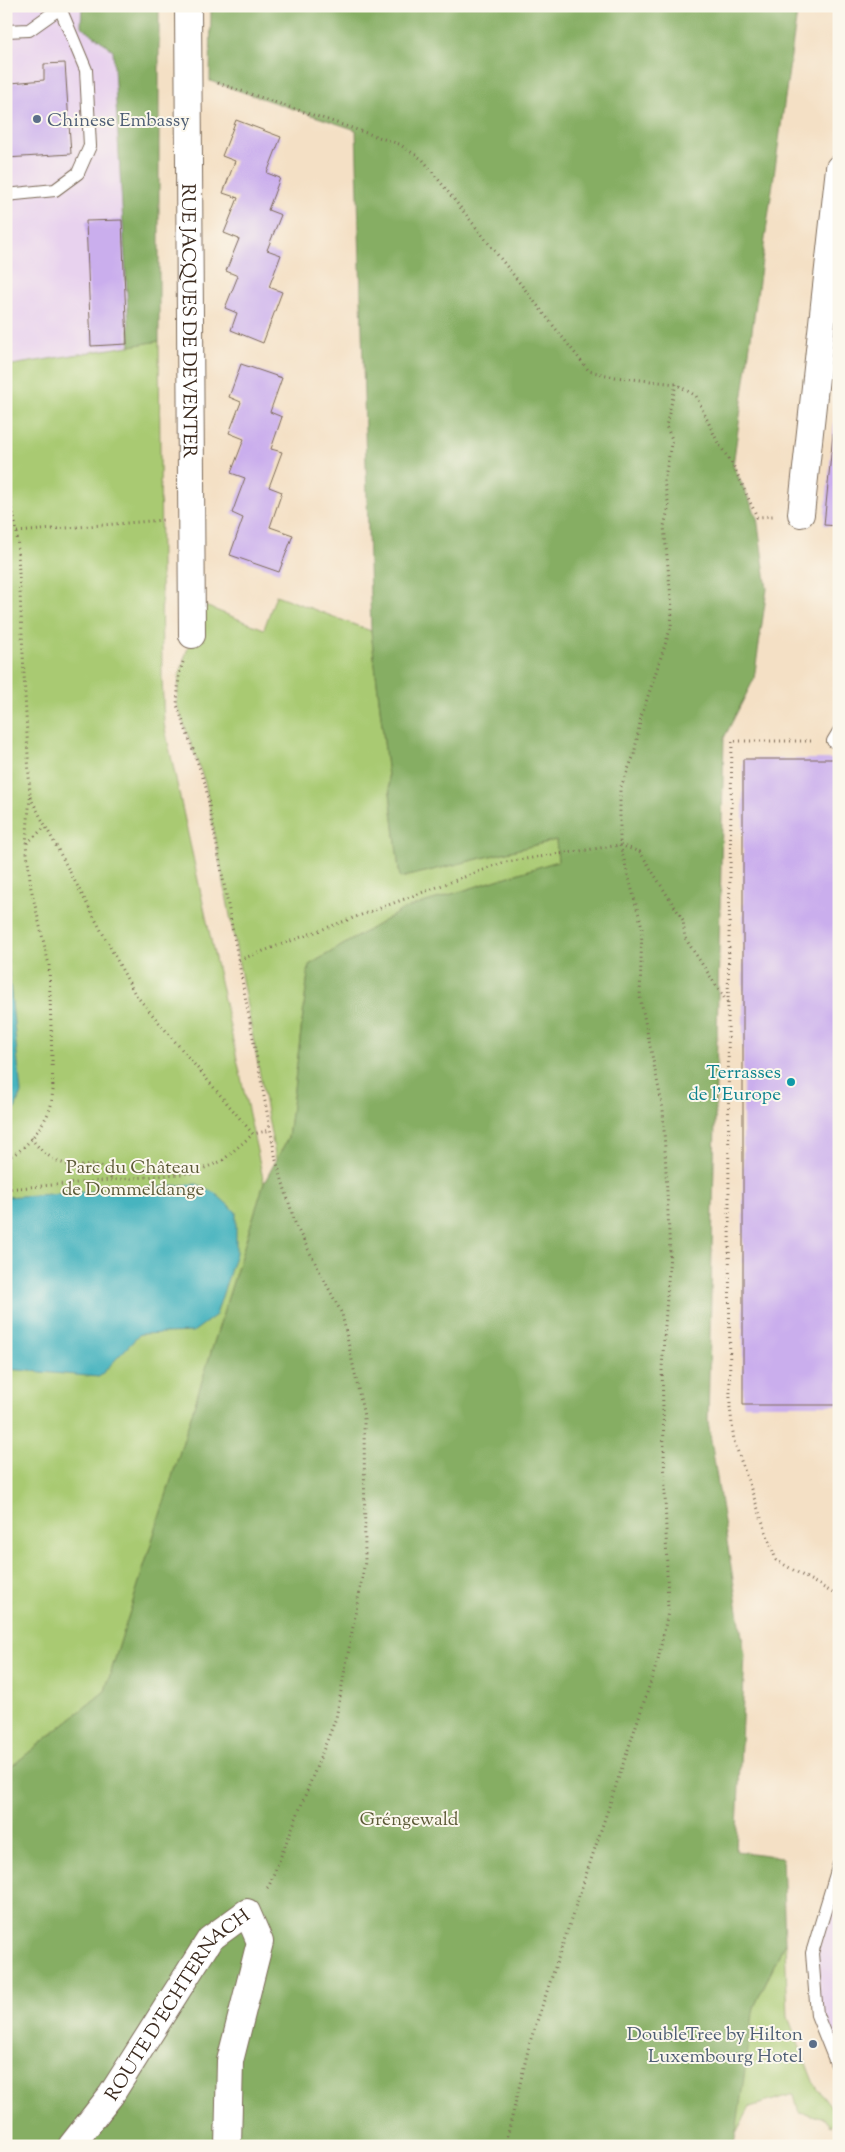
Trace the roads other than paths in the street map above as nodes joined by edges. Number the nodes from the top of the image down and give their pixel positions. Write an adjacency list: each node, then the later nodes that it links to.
1 (188, 6): 8 (street, RUE JACQUES DE DEVENTER)
2 (60, 7): 3 (lane); 5 (lane)
3 (6, 31)
4 (839, 168): 6 (street)
5 (6, 195)
6 (837, 196): 7 (street)
7 (801, 514)
8 (192, 635)
9 (839, 1864): 10 (lane)
10 (839, 2070)
11 (71, 2146): 12 (street, ROUTE D'ECHTERNACH)
12 (228, 2146)

